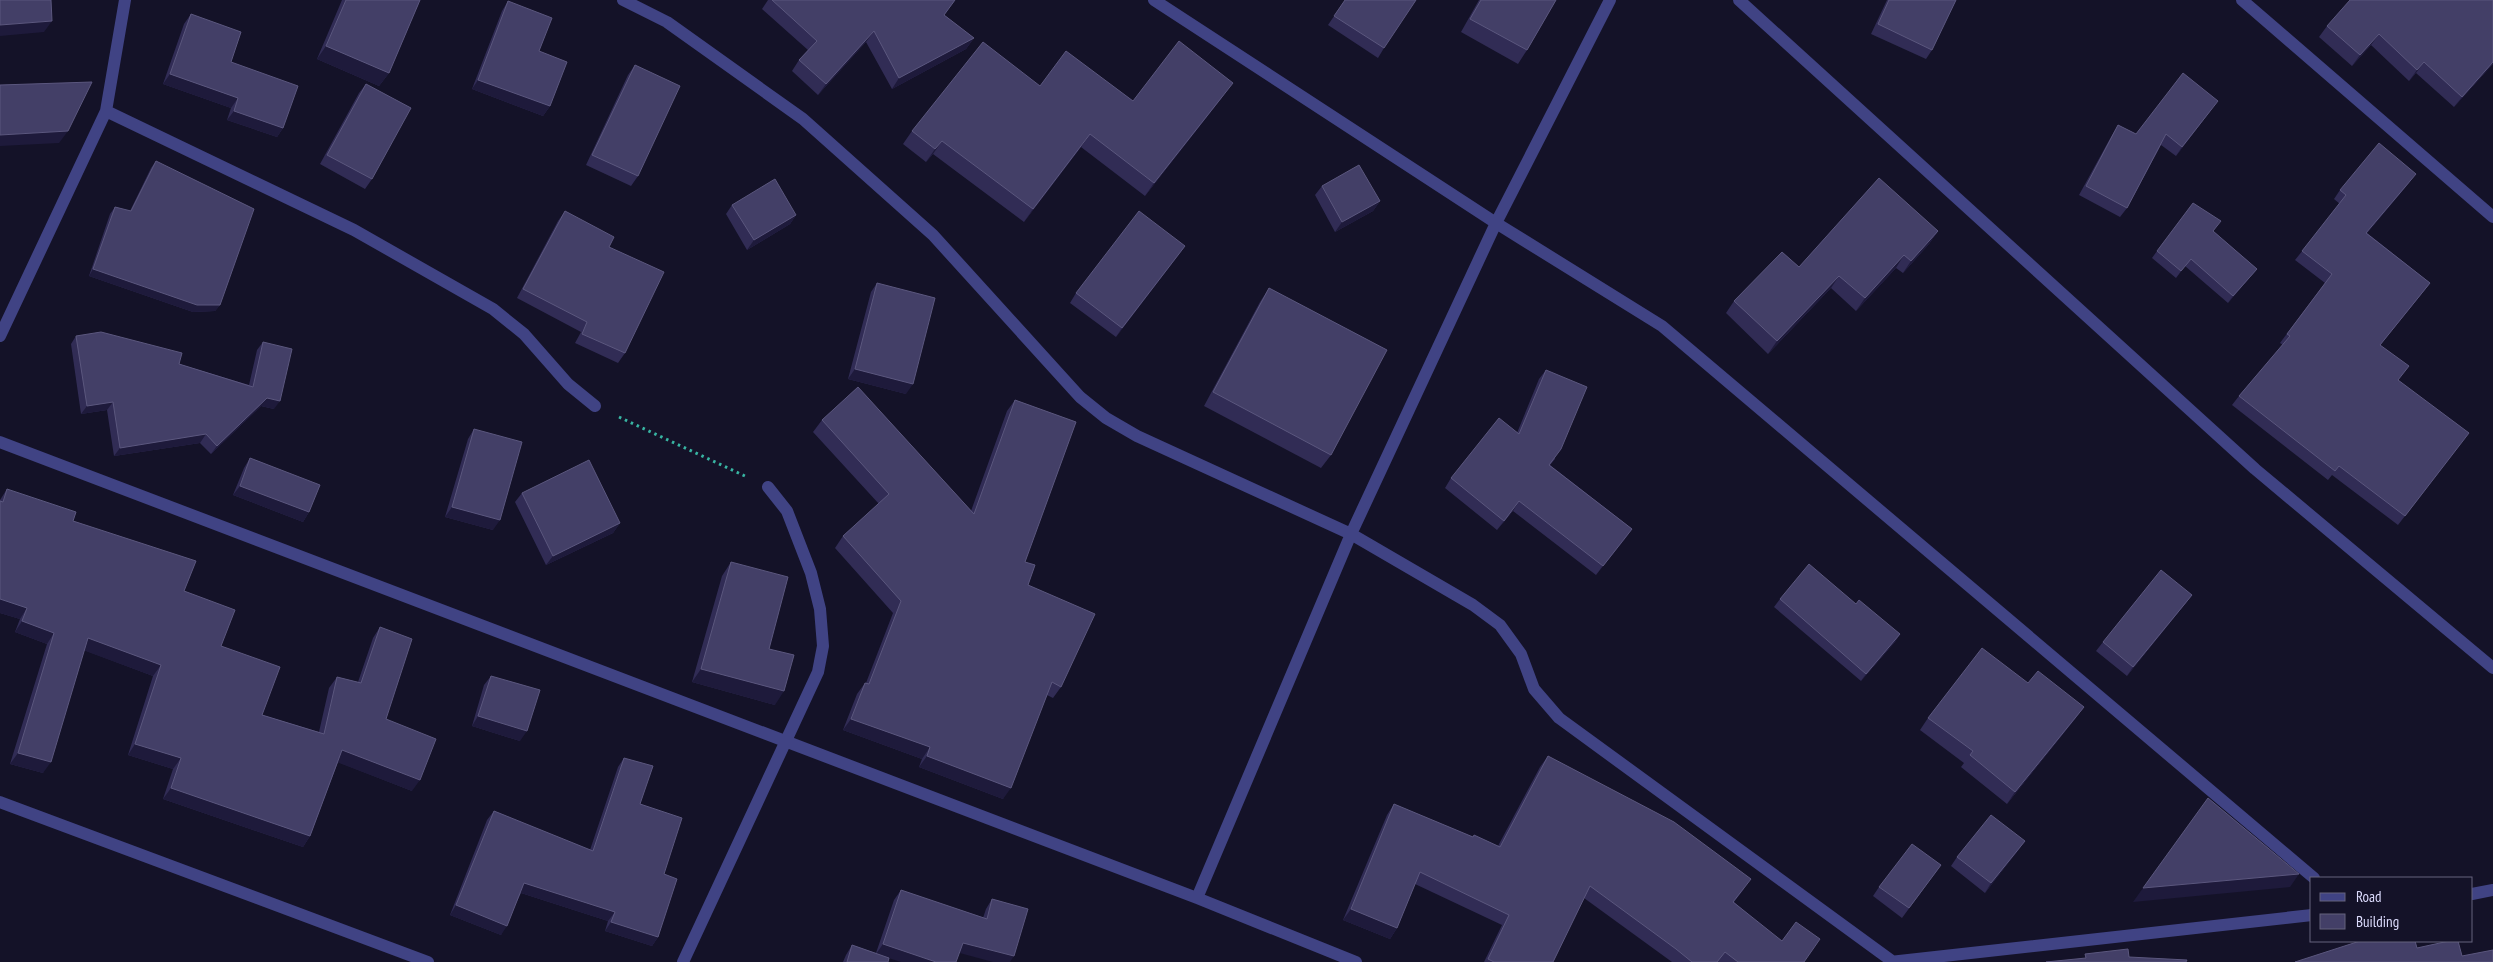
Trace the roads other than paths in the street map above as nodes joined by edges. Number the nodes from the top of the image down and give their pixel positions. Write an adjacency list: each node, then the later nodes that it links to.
1 (125, 0): 7 (street)
2 (624, 0): 14 (street)
3 (1154, 0): 9 (street)
4 (1610, 0): 9 (street)
5 (1739, 0): 15 (street)
6 (2242, 0): 8 (street)
7 (106, 111): 10 (street); 11 (street)
8 (2493, 217)
9 (1496, 223): 14 (street); 18 (street)
10 (0, 336)
11 (595, 406)
12 (0, 442): 16 (street)
13 (768, 487): 16 (street)
14 (1350, 534): 21 (street); 23 (street)
15 (2493, 668)
16 (786, 741): 21 (street); 25 (street)
17 (0, 802): 24 (street)
18 (2313, 877)
19 (2493, 890): 20 (street)
20 (2473, 894)
21 (1197, 898): 26 (street)
22 (2310, 915): 23 (street)
23 (1891, 961)
24 (428, 962)
25 (683, 962)
26 (1356, 962)

